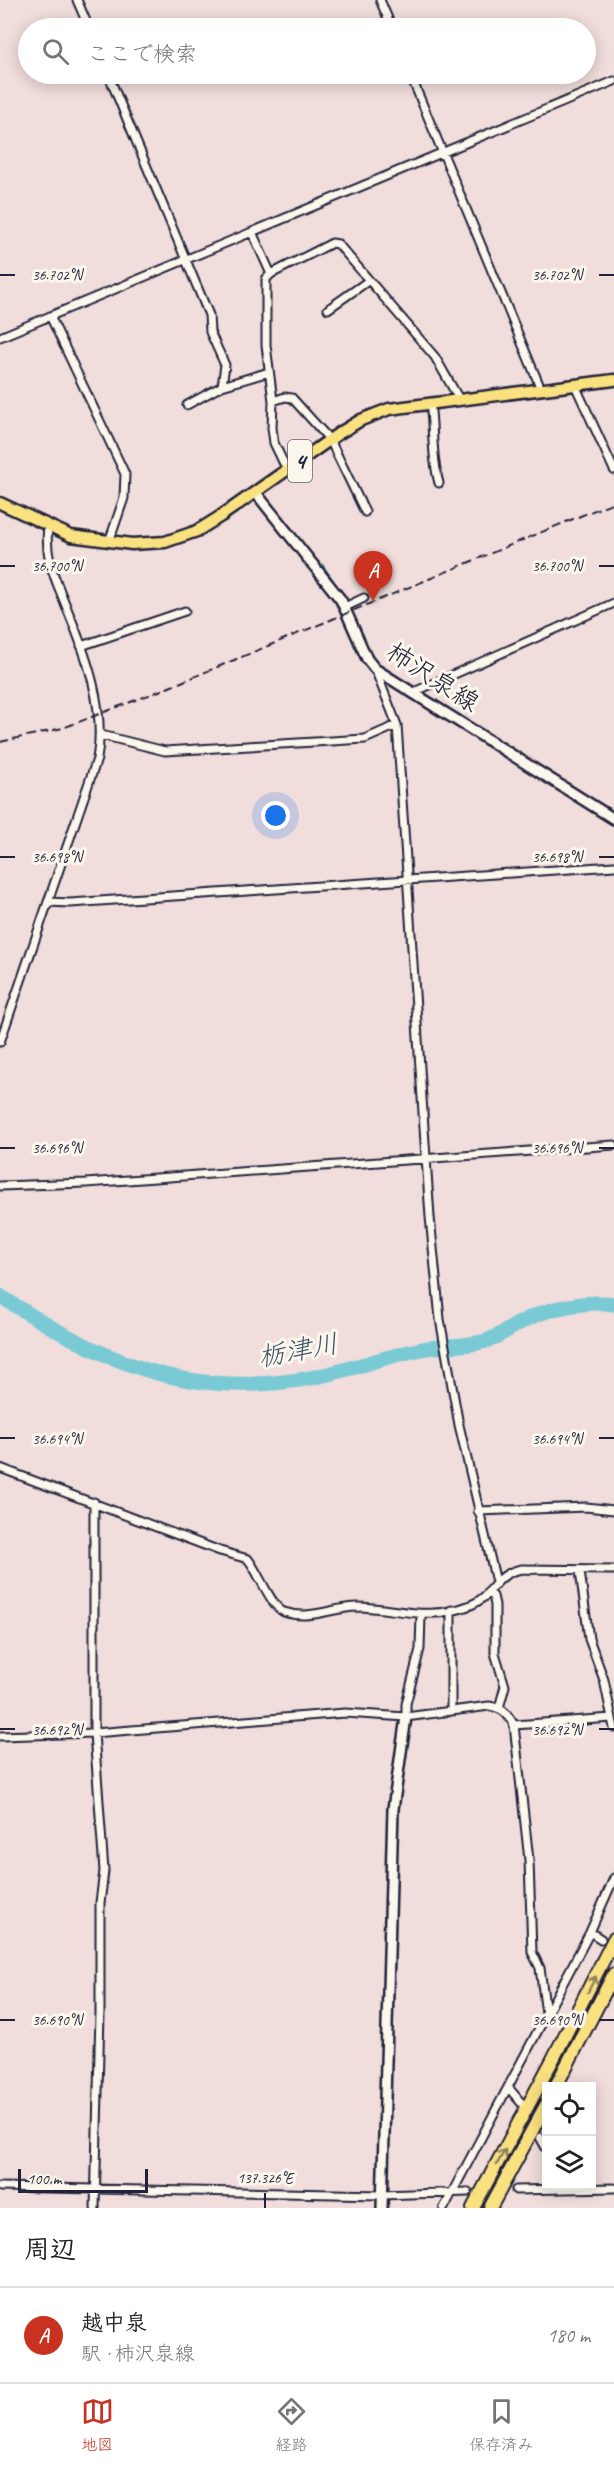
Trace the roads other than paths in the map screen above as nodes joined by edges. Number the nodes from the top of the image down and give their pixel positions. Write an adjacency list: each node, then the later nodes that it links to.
1 (77, 0): 3 (street)
2 (380, 0): 4 (street)
3 (85, 18)
4 (388, 18)
5 (614, 81): 8 (street)
6 (112, 84): 10 (street)
7 (414, 84): 8 (street)
8 (442, 152): 9 (street); 20 (street)
9 (252, 232): 10 (street); 11 (street)
10 (185, 258): 14 (street); 19 (street)
11 (271, 274): 12 (street); 16 (street)
12 (368, 281): 13 (street); 21 (street)
13 (328, 309)
14 (50, 316): 15 (street); 33 (street)
15 (0, 337)
16 (269, 372): 19 (street); 22 (street)
17 (614, 380): 18 (main road, 4)
18 (575, 385): 20 (main road, 4); 27 (street)
19 (222, 386): 24 (street)
20 (541, 389): 21 (main road, 4)
21 (459, 399): 23 (main road, 4)
22 (273, 401): 25 (street); 26 (street)
23 (430, 403): 25 (main road, 4); 28 (street)
24 (187, 405)
25 (330, 440): 26 (main road, 4); 31 (street)
26 (287, 470): 29 (main road, 4)
27 (614, 470)
28 (438, 483)
29 (256, 493): 33 (main road, 4); 36 (main road, 柿沢泉線)
30 (0, 503): 32 (main road, 4)
31 (365, 512)
32 (48, 527): 33 (main road, 4); 38 (street)
33 (109, 542)
34 (364, 598): 36 (street)
35 (614, 603): 40 (street)
36 (345, 607): 39 (main road, 柿沢泉線)
37 (185, 611): 38 (street)
38 (81, 646): 42 (street)
39 (375, 669): 40 (main road, 柿沢泉線); 41 (street)
40 (414, 692): 43 (main road, 柿沢泉線)
41 (397, 724): 42 (street); 45 (street)
42 (101, 735): 46 (street)
43 (614, 819)
44 (614, 866): 45 (street)
45 (409, 881): 46 (street); 49 (street)
46 (48, 902): 47 (street)
47 (0, 1042)
48 (614, 1145): 49 (street)
49 (427, 1159): 50 (street); 54 (street)
50 (0, 1186)
51 (0, 1468): 52 (street)
52 (94, 1502): 60 (street); 67 (street)
53 (614, 1510): 54 (street)
54 (478, 1511): 57 (street)
55 (614, 1570): 56 (street)
56 (580, 1571): 57 (street); 64 (street)
57 (496, 1582): 58 (street)
58 (488, 1592): 59 (street); 61 (street)
59 (452, 1610): 60 (street); 62 (street)
60 (421, 1615): 63 (street)
61 (499, 1708): 62 (street); 65 (street)
62 (451, 1711): 63 (street)
63 (406, 1717): 67 (street); 86 (main road)
64 (612, 1718): 65 (street); 66 (street)
65 (514, 1725): 73 (street)
66 (614, 1728)
67 (94, 1733): 68 (street); 81 (street)
68 (0, 1737)
69 (614, 1878): 70 (street)
70 (590, 1932): 71 (street); 73 (street)
71 (608, 1939): 90 (highway, one-way to 71)
72 (614, 1974): 74 (highway)
73 (546, 2014): 75 (street)
74 (558, 2082)
75 (508, 2087): 76 (street); 84 (street)
76 (523, 2105)
77 (542, 2112): 91 (highway)
78 (540, 2138): 79 (street)
79 (542, 2141)
80 (0, 2187): 81 (street)
81 (96, 2188): 86 (street); 87 (street)
82 (614, 2188): 83 (street)
83 (516, 2190)
84 (454, 2192): 85 (street); 86 (street); 89 (street)
85 (468, 2192)
86 (382, 2195): 88 (main road)
87 (95, 2208)
88 (382, 2208)
89 (444, 2208)
90 (473, 2208)
91 (490, 2208)

